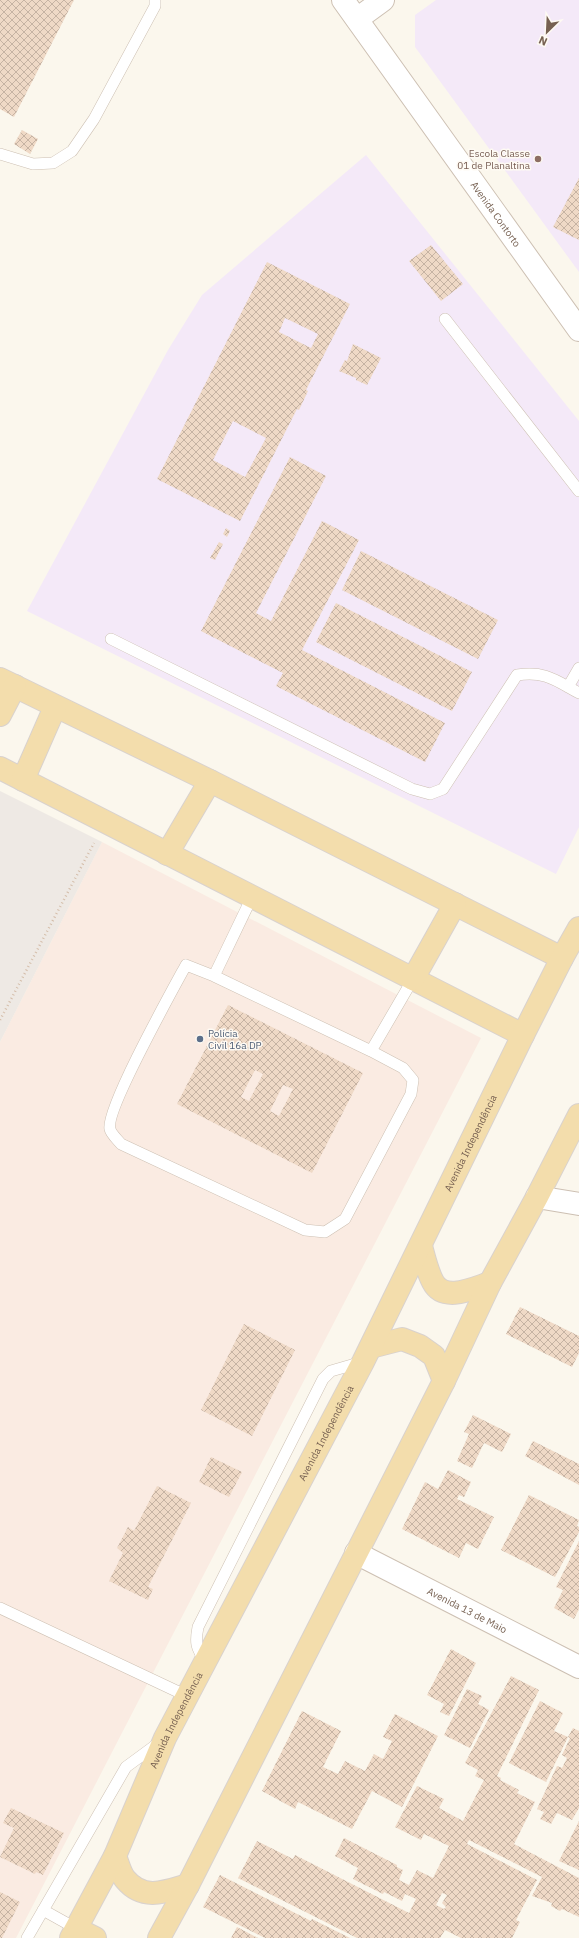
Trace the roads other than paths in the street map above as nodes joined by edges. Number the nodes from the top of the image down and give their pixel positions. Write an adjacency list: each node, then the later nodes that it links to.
1 (155, 0): 5 (lane)
2 (343, 0): 4 (street, Avenida Contorto)
3 (383, 0): 4 (street)
4 (357, 19): 7 (street, Avenida Contorto)
5 (0, 155)
6 (445, 319): 8 (lane)
7 (579, 330)
8 (579, 491)
9 (111, 639): 12 (lane)
10 (579, 668): 12 (lane)
11 (7, 682): 14 (main road); 15 (main road)
12 (568, 687): 13 (lane)
13 (579, 693)
14 (55, 707): 17 (main road); 18 (main road)
15 (0, 715)
16 (0, 768): 17 (main road)
17 (22, 780): 19 (main road)
18 (210, 781): 19 (main road); 21 (main road)
19 (167, 854): 20 (main road)
20 (252, 897): 24 (lane); 25 (main road)
21 (455, 904): 23 (main road); 25 (main road)
22 (579, 928): 23 (main road, Avenida Independência)
23 (562, 958): 26 (main road, Avenida Independência)
24 (214, 976): 27 (lane); 27 (lane)
25 (413, 979): 26 (main road); 27 (lane)
26 (523, 1035): 32 (main road, Avenida Independência)
27 (371, 1051)
28 (579, 1115): 29 (main road)
29 (573, 1139): 30 (main road)
30 (537, 1197): 31 (street); 33 (main road)
31 (579, 1204)
32 (421, 1246): 33 (main road); 34 (main road, Avenida Independência)
33 (490, 1283): 35 (main road)
34 (367, 1355): 35 (main road); 39 (main road, Avenida Independência)
35 (444, 1381): 36 (main road)
36 (356, 1553): 38 (street, Avenida 13 de Maio); 42 (main road)
37 (0, 1608): 39 (lane)
38 (579, 1667)
39 (187, 1696): 40 (main road, Avenida Independência)
40 (166, 1738): 41 (main road, Avenida Independência); 43 (lane)
41 (115, 1856): 42 (main road); 44 (main road, Avenida Independência)
42 (188, 1885): 46 (main road)
43 (43, 1910): 44 (lane); 45 (lane)
44 (81, 1935)
45 (27, 1938)
46 (159, 1938)

